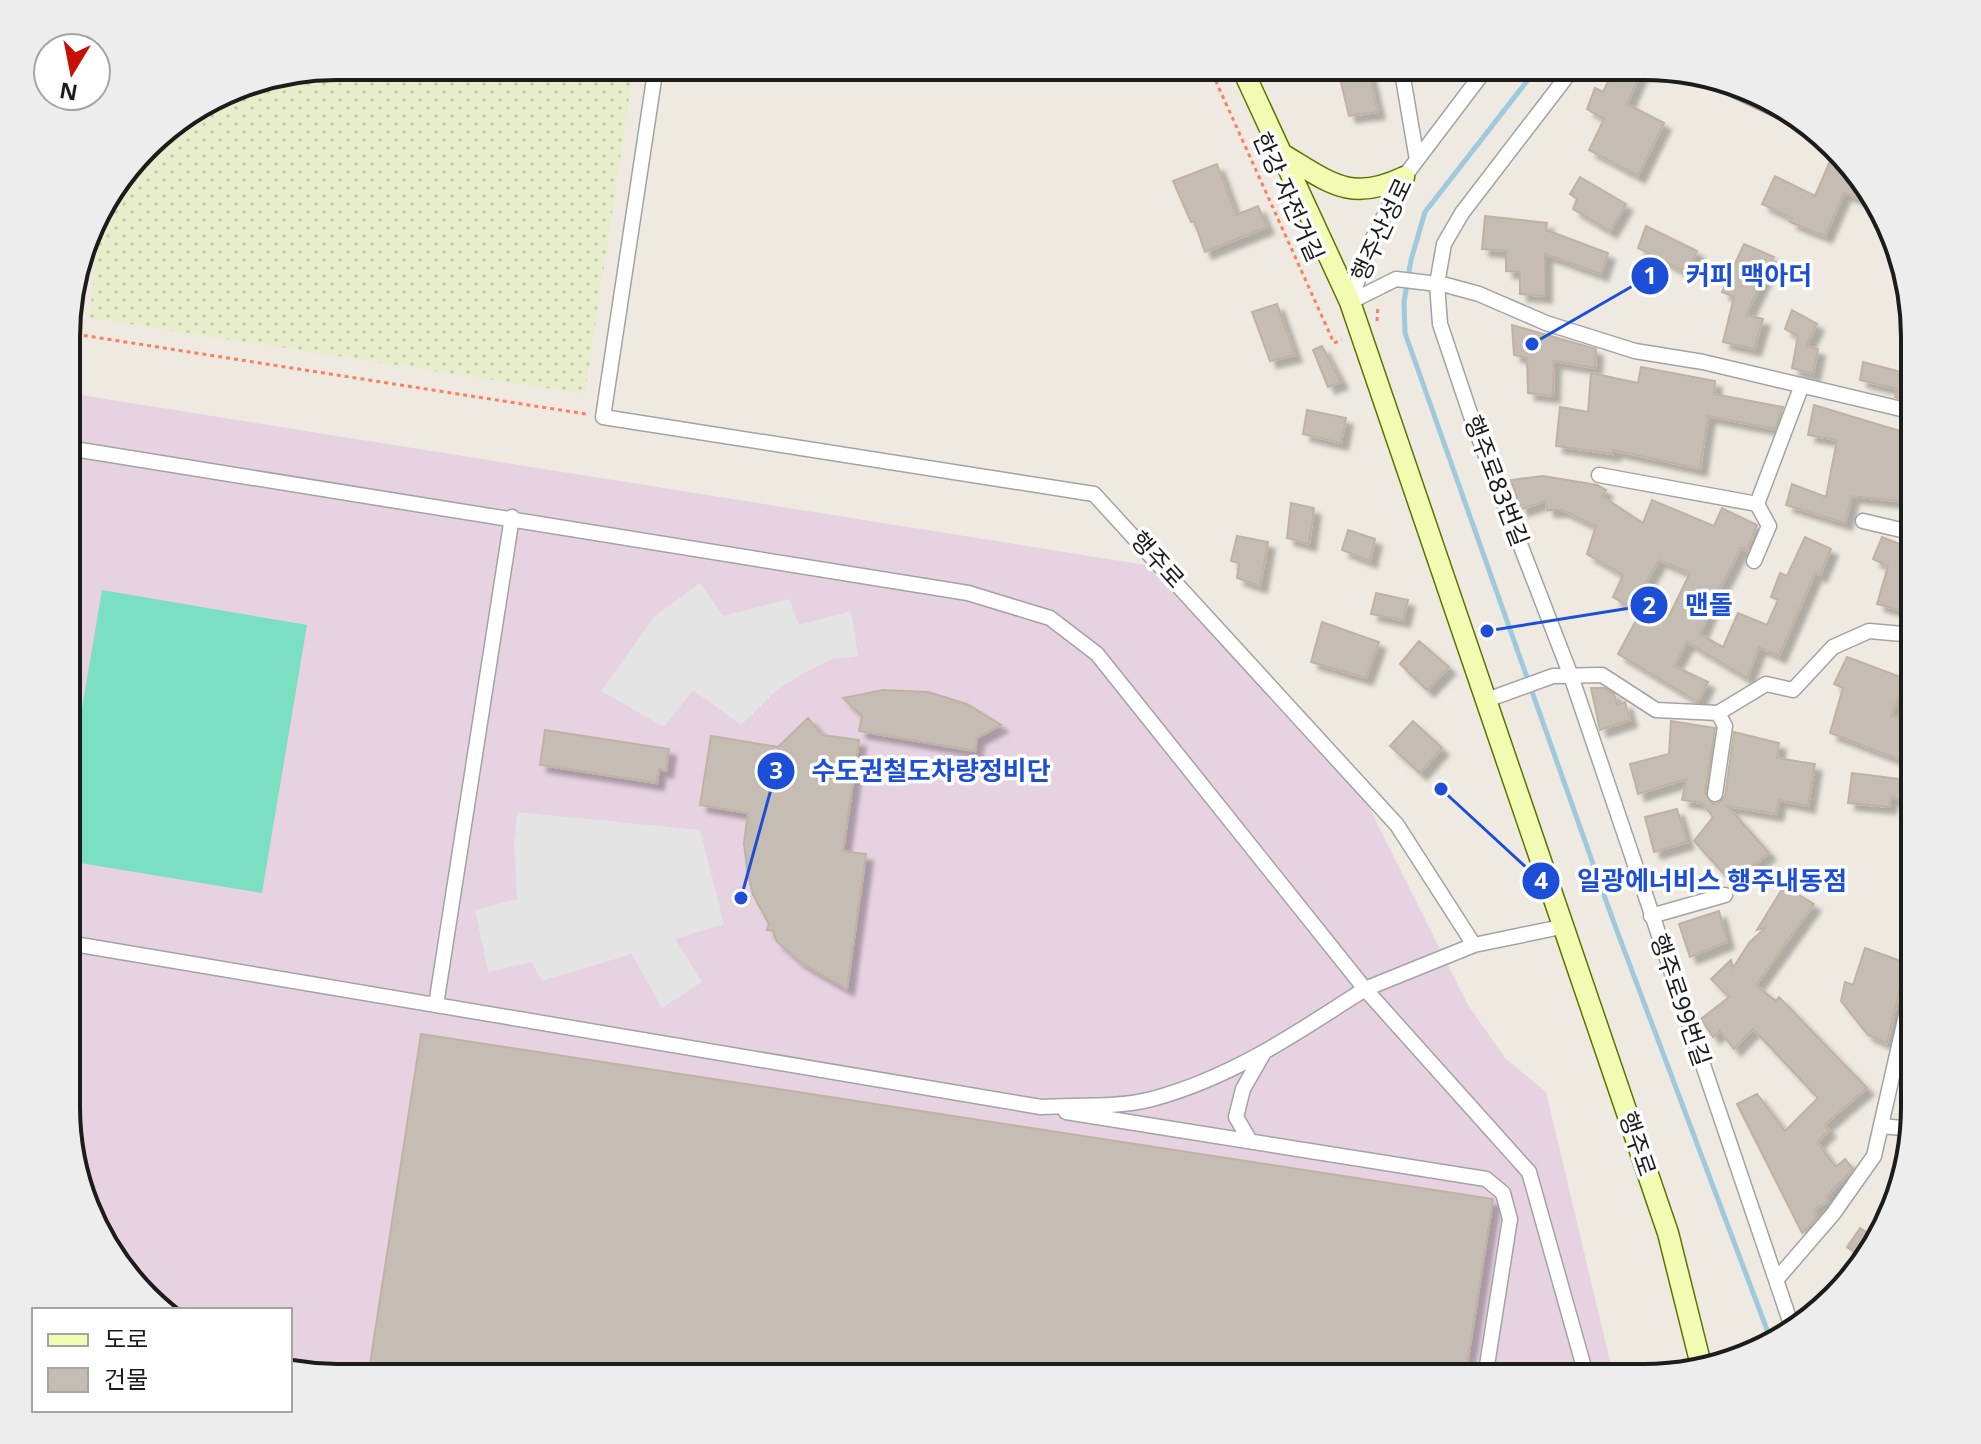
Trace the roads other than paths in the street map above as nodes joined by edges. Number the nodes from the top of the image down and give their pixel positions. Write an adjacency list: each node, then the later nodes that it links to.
1 (654, 80): 29 (street, 행주로)
2 (1248, 81): 6 (main road, 행주로)
3 (1404, 81): 7 (street, 행주산성로)
4 (1477, 81): 7 (street, 행주산성로)
5 (1563, 81): 9 (street, 행주로83번길)
6 (1282, 154): 8 (main road); 10 (main road, 행주로)
7 (1417, 160): 8 (street, 행주산성로)
8 (1404, 177): 10 (street, 행주산성로)
9 (1437, 284): 10 (street); 11 (street); 21 (street, 행주로83번길)
10 (1350, 302): 22 (main road, 행주로)
11 (1802, 385): 12 (street); 15 (street)
12 (1900, 409)
13 (80, 450): 16 (street)
14 (1599, 475): 15 (street)
15 (1757, 504): 19 (street)
16 (512, 517): 30 (street); 31 (street)
17 (1863, 521): 18 (street)
18 (1900, 530)
19 (1754, 561)
20 (1900, 634): 23 (street)
21 (1571, 676): 22 (street); 23 (street); 26 (street, 행주로99번길)
22 (1484, 701): 27 (main road, 행주로)
23 (1718, 713): 24 (street)
24 (1715, 794)
25 (1725, 895): 26 (street)
26 (1651, 916): 38 (street, 행주로99번길)
27 (1561, 927): 29 (street); 40 (main road, 행주로)
28 (81, 945): 31 (street)
29 (1474, 945): 30 (street)
30 (1365, 989): 33 (street); 42 (street)
31 (436, 1005): 34 (street)
32 (1900, 1042): 35 (street)
33 (1264, 1054): 34 (street); 37 (street)
34 (1041, 1107): 37 (street)
35 (1881, 1126): 36 (street); 38 (street)
36 (1900, 1128)
37 (1250, 1141): 41 (street)
38 (1777, 1279): 39 (street, 행주로99번길)
39 (1789, 1319)
40 (1699, 1358)
41 (1487, 1364)
42 (1583, 1364)

